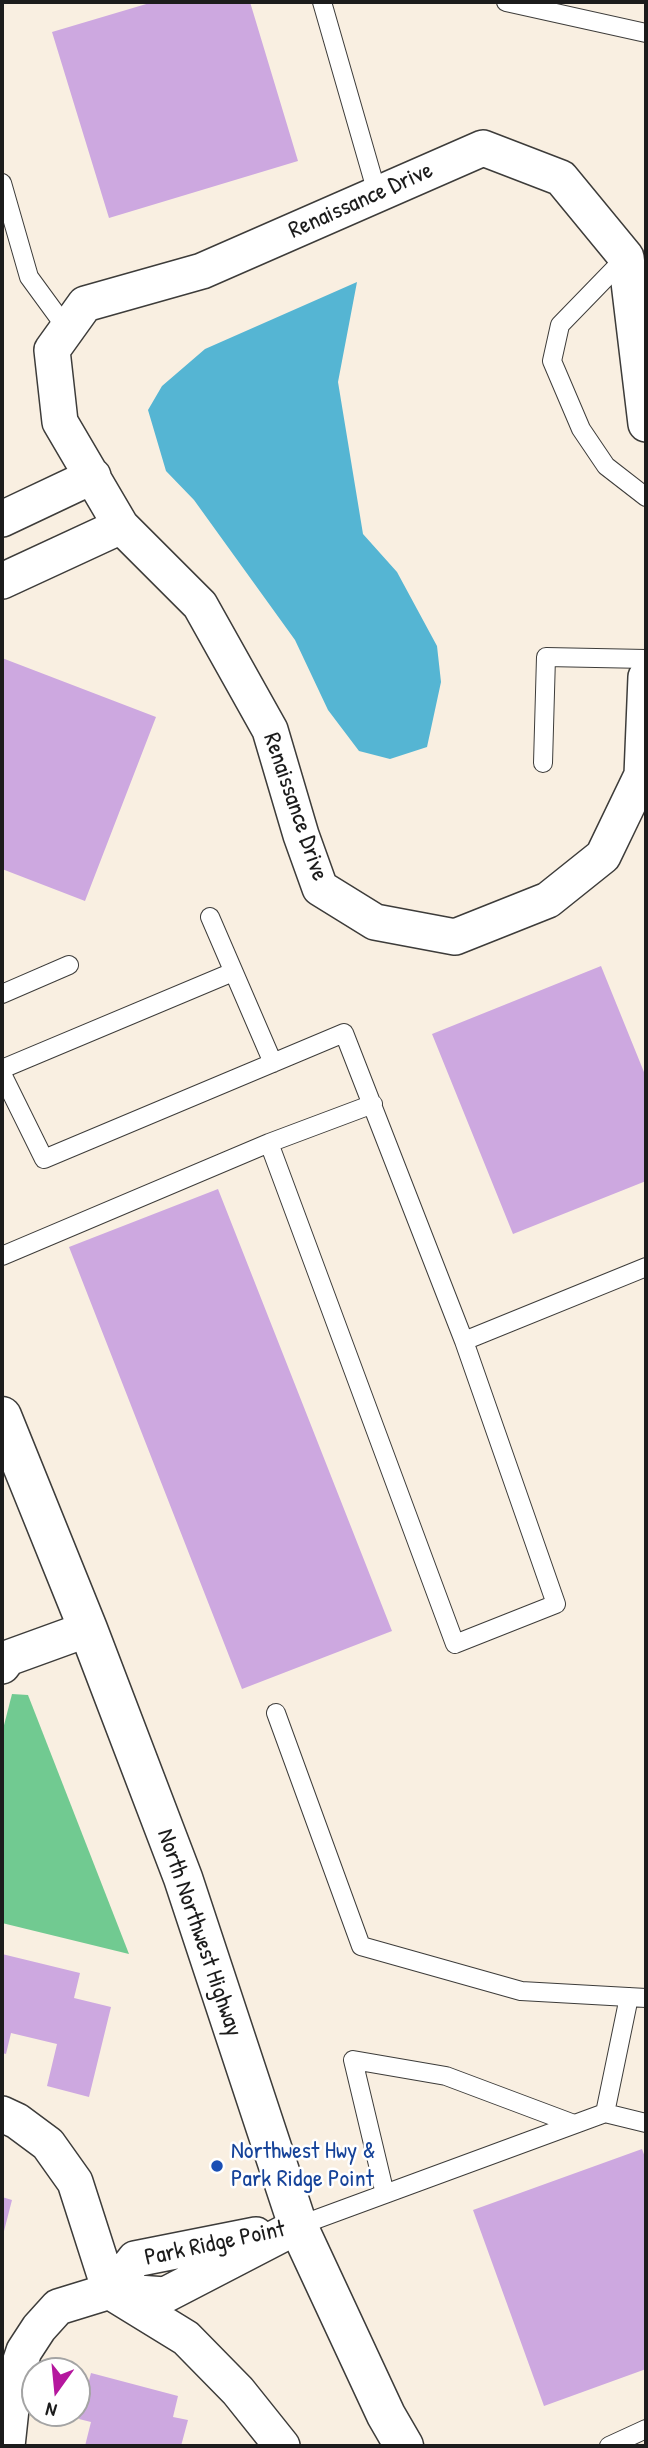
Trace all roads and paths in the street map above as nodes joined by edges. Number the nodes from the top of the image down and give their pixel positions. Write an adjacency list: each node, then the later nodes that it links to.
1 (322, 2): 5 (lane)
2 (506, 2): 3 (lane)
3 (646, 33)
4 (3, 188): 7 (lane)
5 (377, 193): 6 (street, Renaissance Drive); 7 (street, Renaissance Drive)
6 (626, 257): 8 (street); 10 (lane)
7 (67, 329): 9 (street, Renaissance Drive)
8 (646, 424)
9 (93, 476): 11 (street); 12 (street, Renaissance Drive)
10 (646, 497)
11 (2, 519)
12 (121, 526): 13 (street); 15 (street, Renaissance Drive)
13 (2, 581)
14 (646, 659): 16 (lane)
15 (646, 677)
16 (543, 763)
17 (210, 917): 19 (lane)
18 (69, 965): 20 (lane)
19 (233, 972): 21 (lane); 22 (lane)
20 (2, 994)
21 (272, 1063): 22 (lane); 23 (lane)
22 (2, 1072)
23 (373, 1104): 24 (lane); 27 (lane)
24 (269, 1143): 25 (lane); 27 (lane)
25 (2, 1256)
26 (646, 1268): 27 (lane)
27 (464, 1341)
28 (2, 1416): 29 (main road, North Northwest Highway)
29 (88, 1629): 30 (street); 38 (main road, North Northwest Highway)
30 (2, 1666)
31 (276, 1713): 32 (lane)
32 (638, 1998): 33 (lane)
33 (605, 2113): 35 (lane); 36 (lane)
34 (2, 2114): 39 (street)
35 (646, 2123)
36 (574, 2124): 37 (lane); 37 (lane)
37 (385, 2194): 38 (lane)
38 (298, 2226): 39 (street, Park Ridge Point); 43 (main road, North Northwest Highway)
39 (110, 2291): 41 (street, Park Ridge Point); 42 (street, Park Ridge Point)
40 (646, 2429): 44 (lane)
41 (7, 2446)
42 (282, 2446)
43 (404, 2446)
44 (609, 2446)

